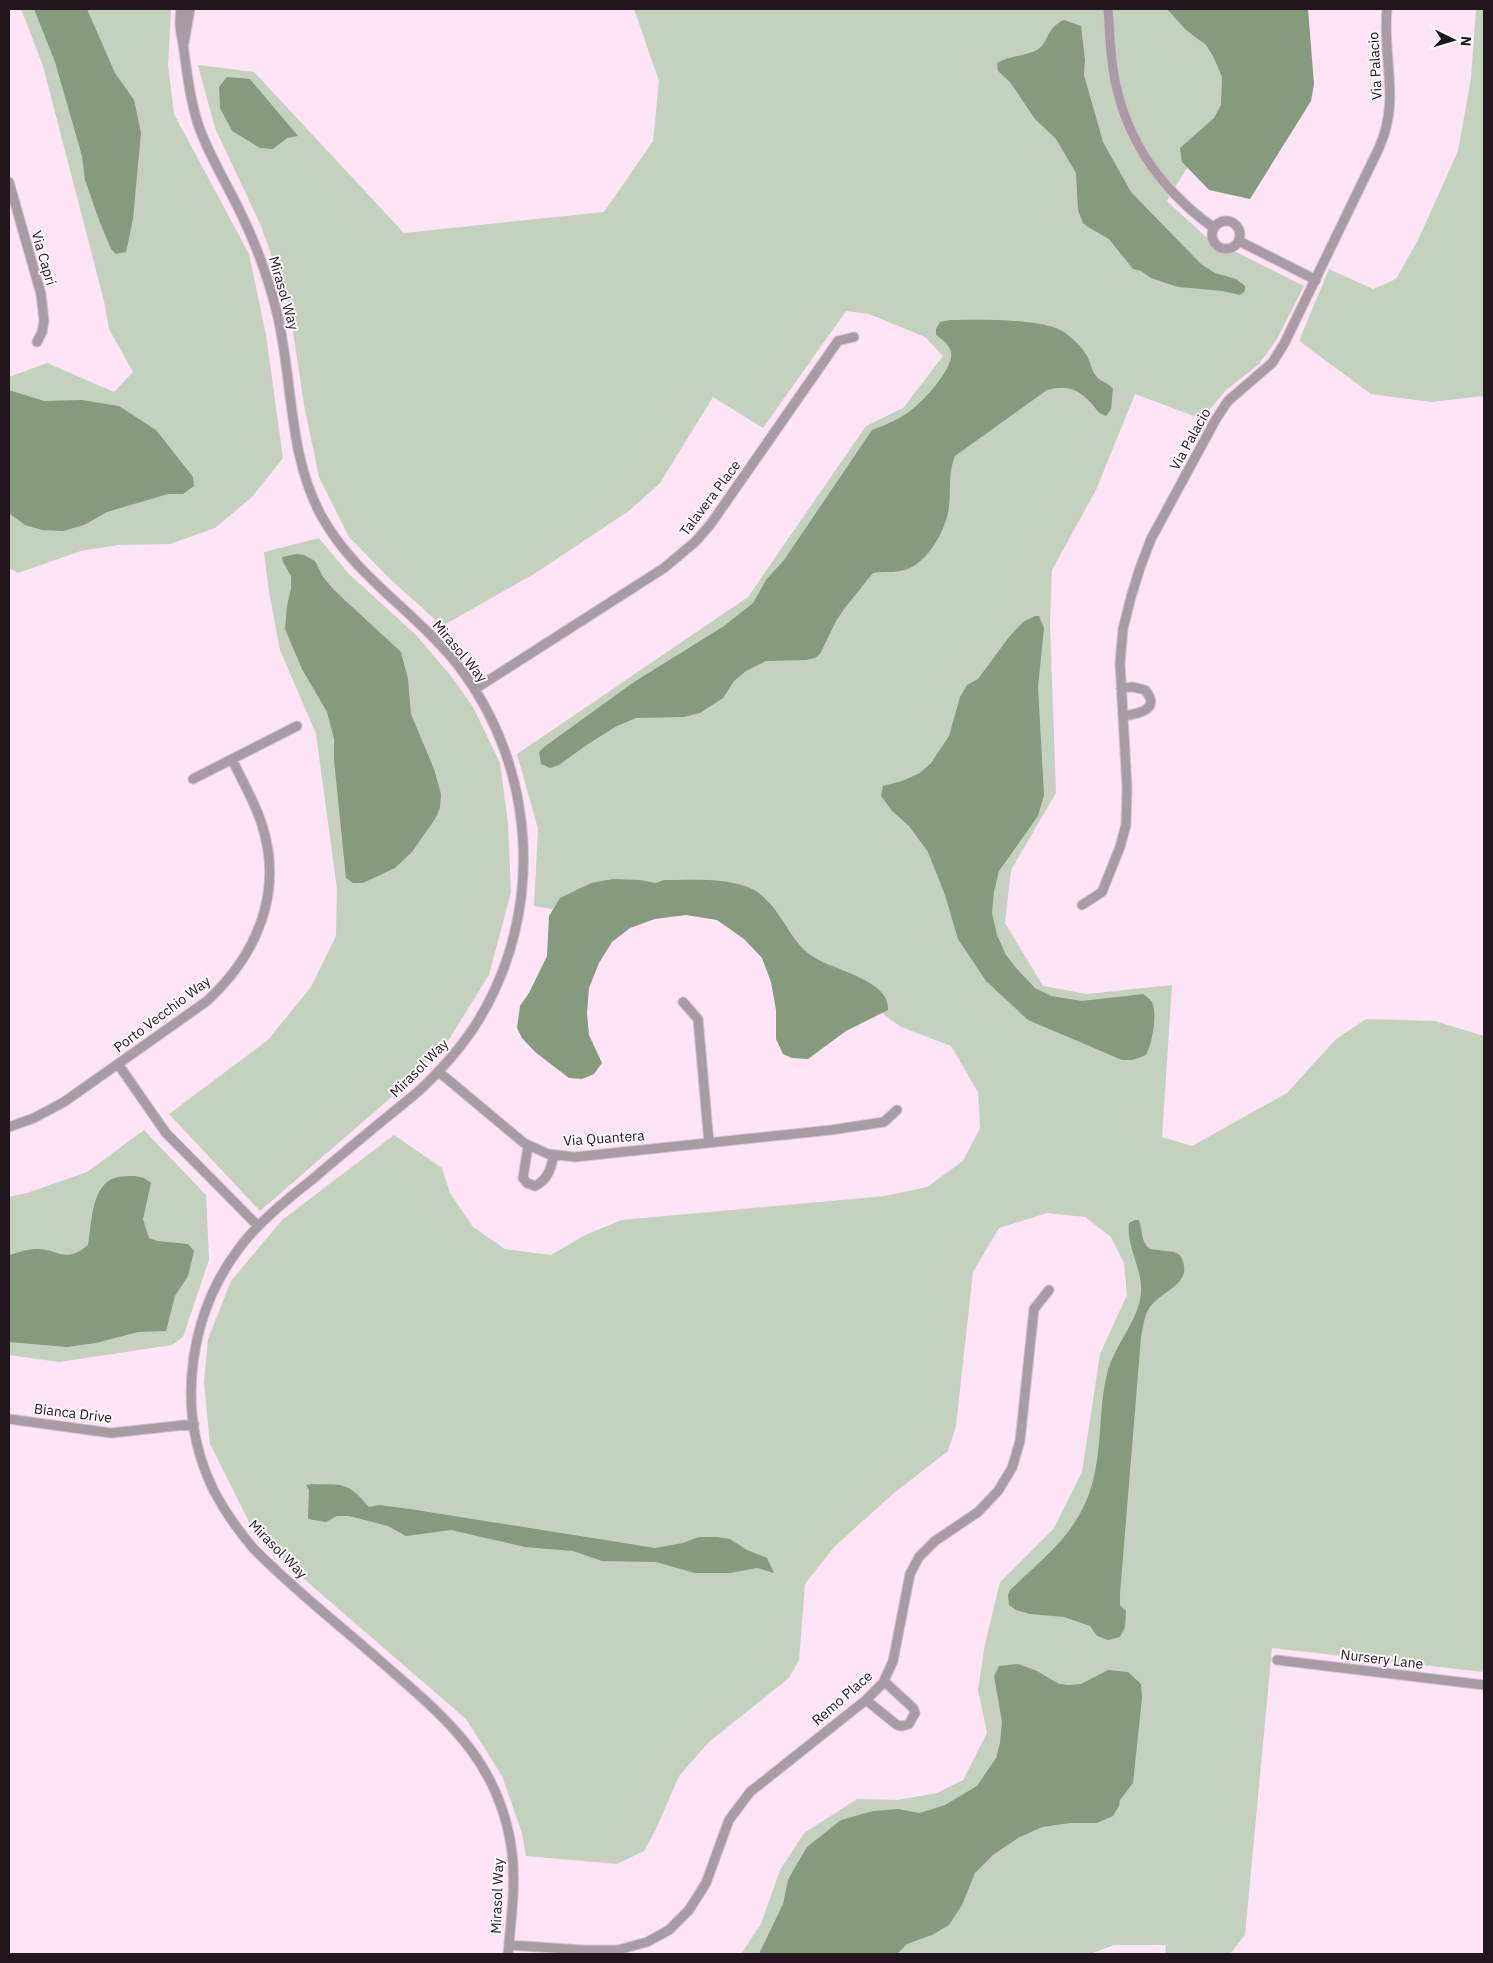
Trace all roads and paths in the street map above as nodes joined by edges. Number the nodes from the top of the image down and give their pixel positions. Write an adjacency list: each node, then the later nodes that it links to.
1 (181, 9): 5 (street, Mirasol Way)
2 (190, 9): 5 (street, Mirasol Way)
3 (1108, 9): 7 (street)
4 (1387, 9): 9 (street, Via Palacio)
5 (183, 45): 13 (street, Mirasol Way)
6 (9, 182): 11 (street, Via Capri)
7 (1214, 228): 8 (street); 8 (street)
8 (1239, 242): 9 (street)
9 (1316, 280): 12 (street, Via Palacio)
10 (854, 337): 13 (street, Talavera Place)
11 (37, 342)
12 (1121, 688): 14 (street, Via Palacio); 14 (street)
13 (475, 689): 21 (street, Mirasol Way)
14 (1123, 716): 18 (street, Via Palacio)
15 (296, 726): 16 (street)
16 (232, 759): 17 (street); 20 (street, Porto Vecchio Way)
17 (192, 779)
18 (1082, 905)
19 (684, 1002): 24 (street)
20 (118, 1064): 23 (street, Porto Vecchio Way); 27 (street)
21 (439, 1072): 25 (street, Via Quantera); 27 (street, Mirasol Way)
22 (897, 1110): 24 (street, Via Quantera)
23 (9, 1127)
24 (709, 1143): 26 (street, Via Quantera)
25 (528, 1146): 26 (street, Via Quantera); 26 (street)
26 (554, 1155)
27 (258, 1226): 30 (street, Mirasol Way)
28 (1049, 1290): 32 (street, Remo Place)
29 (9, 1419): 30 (street, Bianca Drive)
30 (194, 1424): 35 (street, Mirasol Way)
31 (1277, 1660): 33 (street, Nursery Lane)
32 (884, 1681): 34 (street, Remo Place); 34 (street)
33 (1484, 1685)
34 (866, 1700): 35 (street, Remo Place)
35 (508, 1949)

